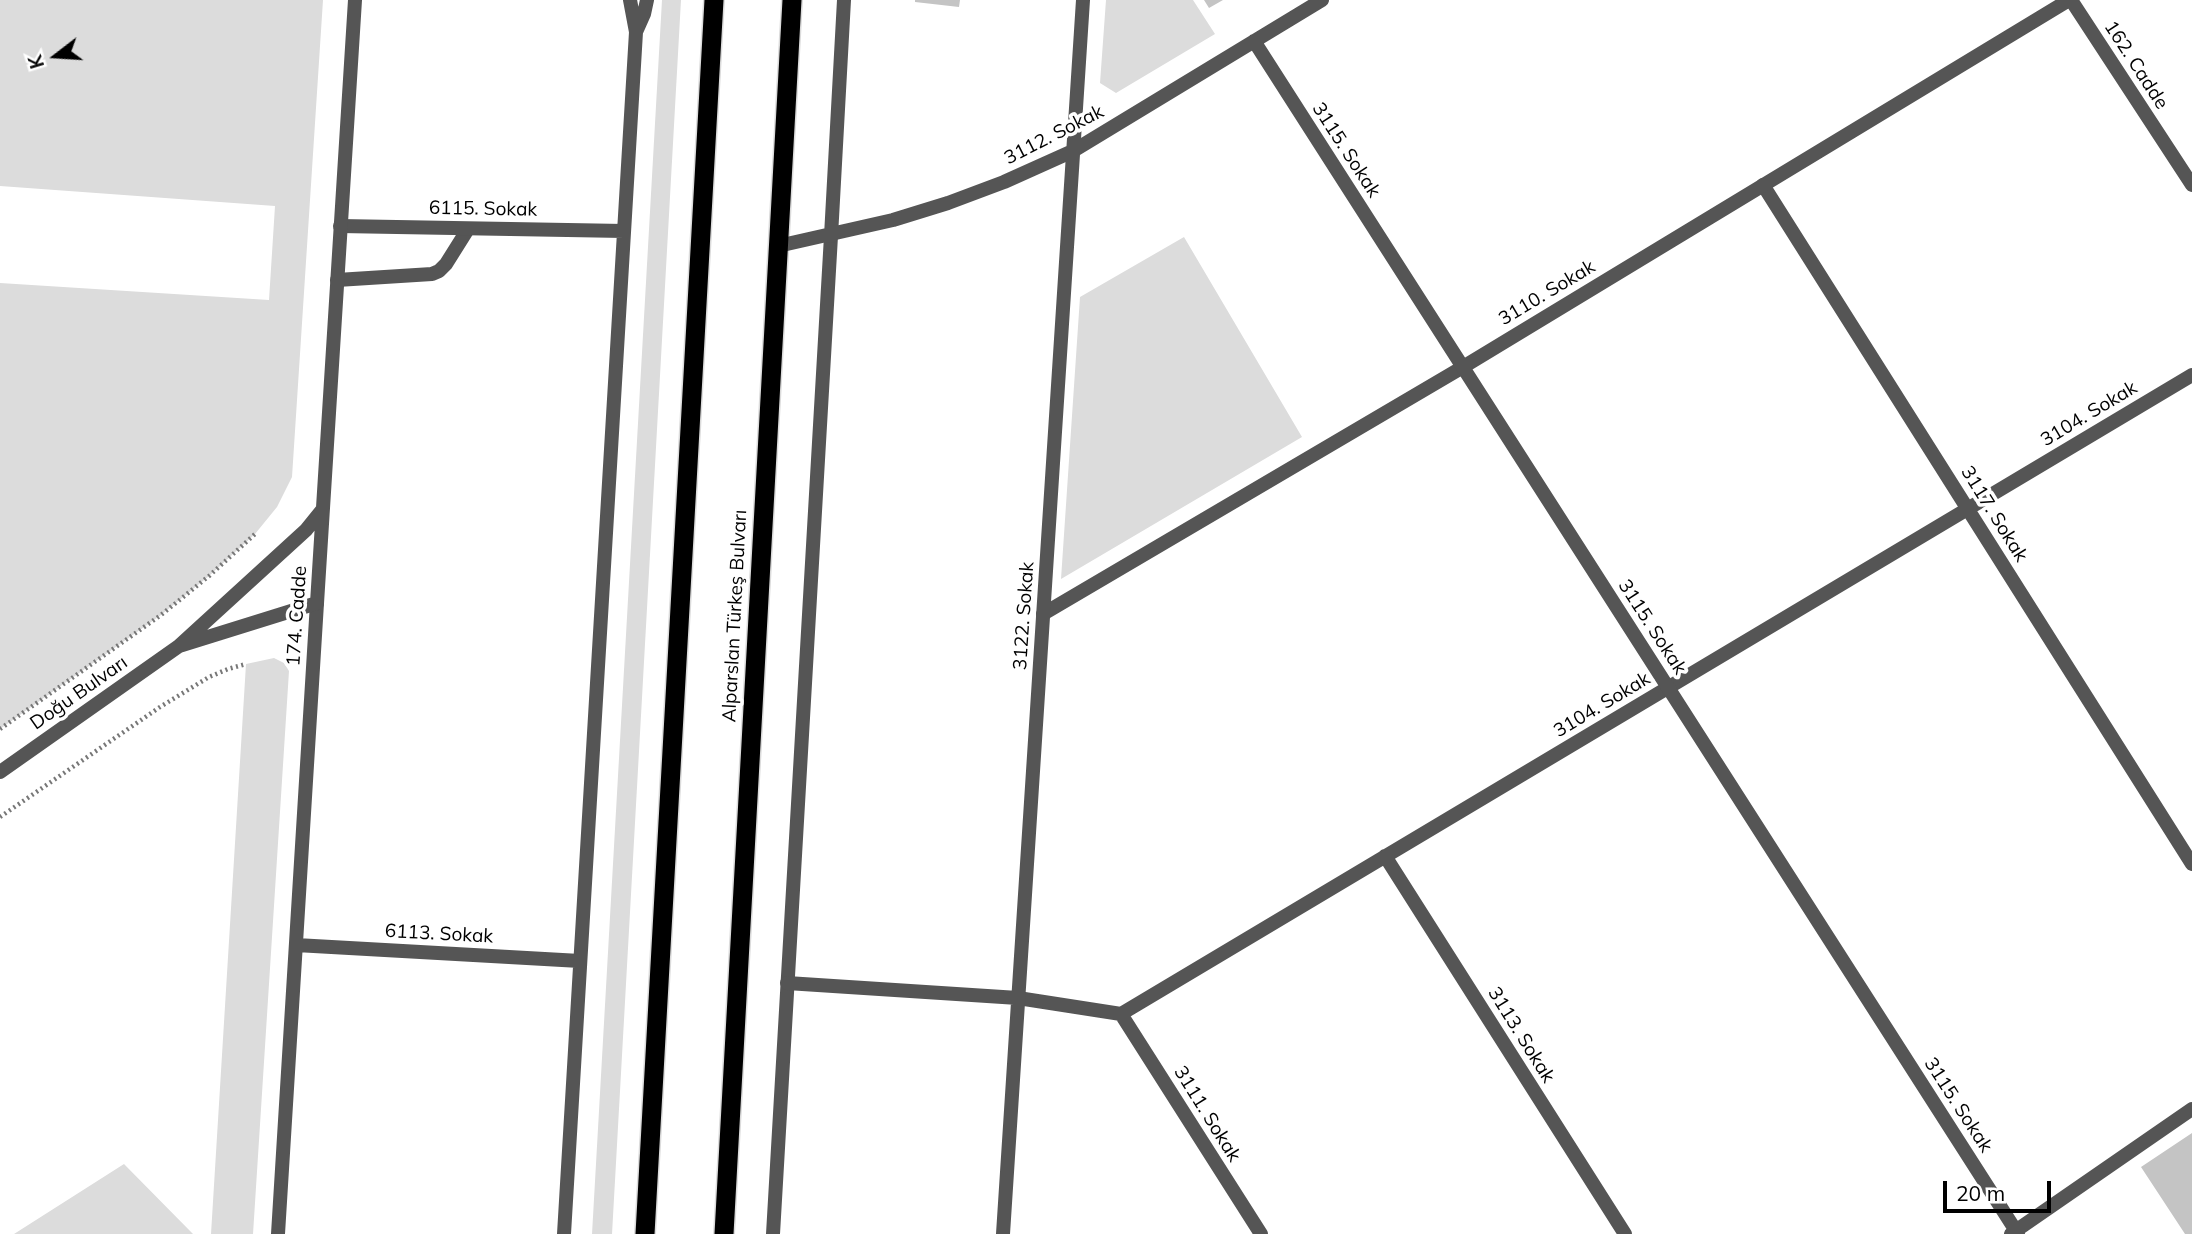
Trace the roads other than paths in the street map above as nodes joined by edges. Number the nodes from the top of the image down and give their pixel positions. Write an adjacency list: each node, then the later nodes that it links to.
1 (355, 0): 15 (street, 174. Cadde)
2 (630, 0): 10 (street)
3 (647, 0): 10 (street)
4 (714, 0): 41 (highway)
5 (792, 0): 19 (highway, Alparslan Türkeş Bulvarı)
6 (844, 0): 18 (street)
7 (1083, 0): 12 (street, 3122. Sokak)
8 (1322, 0): 11 (street, 3112. Sokak)
9 (2070, 0): 13 (street, 3110. Sokak); 14 (street, 162. Cadde)
10 (636, 32): 17 (street)
11 (1254, 41): 12 (street, 3112. Sokak); 21 (street, 3115. Sokak)
12 (1073, 151): 18 (street, 3112. Sokak); 26 (street, 3122. Sokak)
13 (1763, 185): 21 (street, 3110. Sokak); 24 (street, 3117. Sokak)
14 (2192, 185)
15 (341, 226): 16 (street, 6115. Sokak); 20 (street, 174. Cadde)
16 (468, 229): 17 (street, 6115. Sokak); 20 (street)
17 (624, 231): 33 (street)
18 (831, 236): 19 (street, 3112. Sokak); 34 (street)
19 (778, 246): 42 (highway, Alparslan Türkeş Bulvarı)
20 (337, 280): 23 (street, 174. Cadde)
21 (1463, 367): 26 (street, 3110. Sokak); 28 (street, 3115. Sokak)
22 (2192, 375): 24 (street, 3104. Sokak)
23 (323, 509): 25 (street, 174. Cadde); 27 (street, Doğu Bulvarı)
24 (1968, 509): 28 (street, 3104. Sokak); 31 (street, 3117. Sokak)
25 (317, 603): 27 (street, Doğu Bulvarı); 32 (street, 174. Cadde)
26 (1043, 614): 35 (street, 3122. Sokak)
27 (179, 646): 29 (street, Doğu Bulvarı)
28 (1668, 688): 30 (street, 3104. Sokak); 38 (street, 3115. Sokak)
29 (0, 772)
30 (1385, 856): 36 (street, 3104. Sokak); 46 (street, 3113. Sokak)
31 (2192, 864)
32 (296, 945): 33 (street, 6113. Sokak); 39 (street, 174. Cadde)
33 (580, 961): 40 (street)
34 (787, 983): 35 (street); 43 (street)
35 (1018, 998): 36 (street); 44 (street, 3122. Sokak)
36 (1121, 1014): 45 (street, 3111. Sokak)
37 (2192, 1109): 38 (street)
38 (2015, 1233)
39 (278, 1234)
40 (564, 1234)
41 (645, 1234)
42 (724, 1234)
43 (773, 1234)
44 (1003, 1234)
45 (1261, 1234)
46 (1625, 1234)

